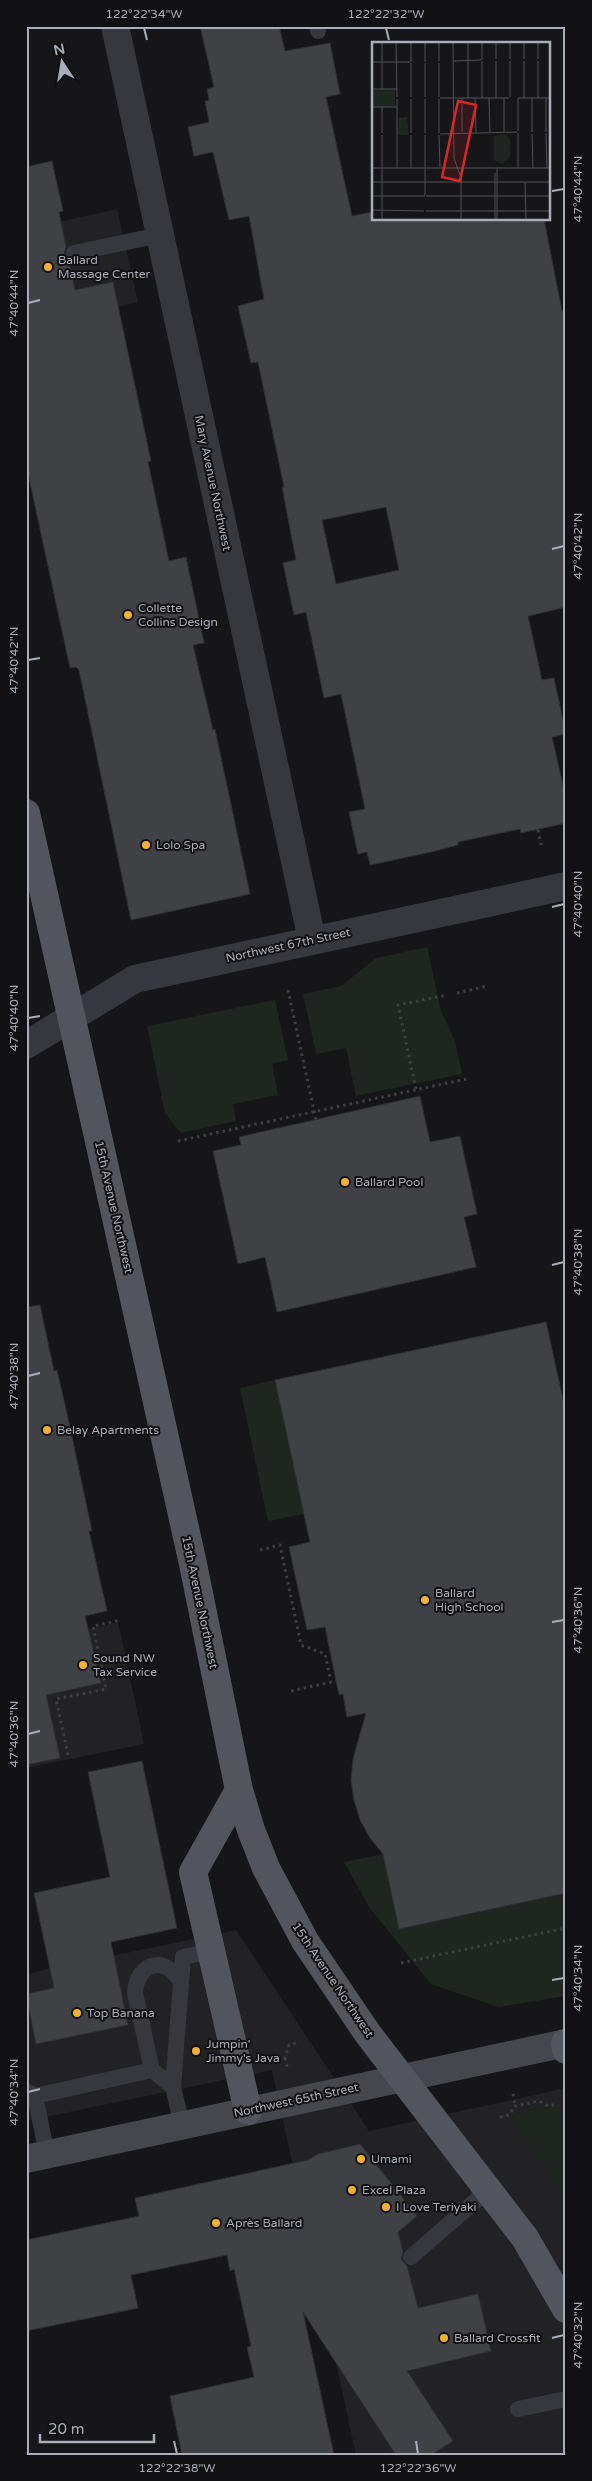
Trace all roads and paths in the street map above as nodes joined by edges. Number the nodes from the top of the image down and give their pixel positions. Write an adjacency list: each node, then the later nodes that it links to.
1 (115, 26): 2 (street, Mary Avenue Northwest)
2 (160, 234): 3 (lane); 8 (street, Mary Avenue Northwest)
3 (74, 253)
4 (26, 813): 13 (main road, 15th Avenue Northwest)
5 (538, 830): 6 (path)
6 (541, 845)
7 (566, 886): 8 (street, Northwest 67th Street)
8 (312, 940): 13 (street, Northwest 67th Street)
9 (486, 986): 11 (path)
10 (288, 990): 17 (path)
11 (457, 993)
12 (447, 995): 16 (path)
13 (71, 1017): 14 (street, Northwest 67th Street); 26 (main road, 15th Avenue Northwest)
14 (26, 1045)
15 (466, 1079): 16 (path)
16 (416, 1089): 17 (path)
17 (314, 1112): 18 (path); 19 (path)
18 (316, 1120)
19 (178, 1141)
20 (260, 1550): 23 (path)
21 (121, 1620): 25 (path)
22 (336, 1681): 23 (path)
23 (331, 1682): 24 (path)
24 (291, 1691)
25 (68, 1755)
26 (239, 1790): 28 (main road); 37 (main road, 15th Avenue Northwest)
27 (566, 1928): 29 (path)
28 (211, 1951): 30 (lane); 43 (main road)
29 (400, 1963)
30 (181, 1983): 35 (lane); 38 (lane)
31 (300, 2042): 33 (path)
32 (565, 2045): 37 (street, Northwest 65th Street)
33 (285, 2058): 34 (path); 36 (path)
34 (268, 2062)
35 (152, 2070): 38 (lane); 39 (lane)
36 (288, 2070)
37 (402, 2078): 43 (street, Northwest 65th Street); 47 (main road, 15th Avenue Northwest)
38 (173, 2087): 45 (lane)
39 (30, 2093): 46 (lane)
40 (513, 2094): 42 (path)
41 (557, 2104): 42 (path)
42 (515, 2106): 44 (path)
43 (248, 2111): 45 (street, Northwest 65th Street)
44 (500, 2117)
45 (182, 2125): 46 (street, Northwest 65th Street)
46 (37, 2156)
47 (488, 2190): 48 (lane); 49 (main road, 15th Avenue Northwest)
48 (411, 2257)
49 (566, 2309)
50 (566, 2399): 51 (lane)
51 (518, 2409)

